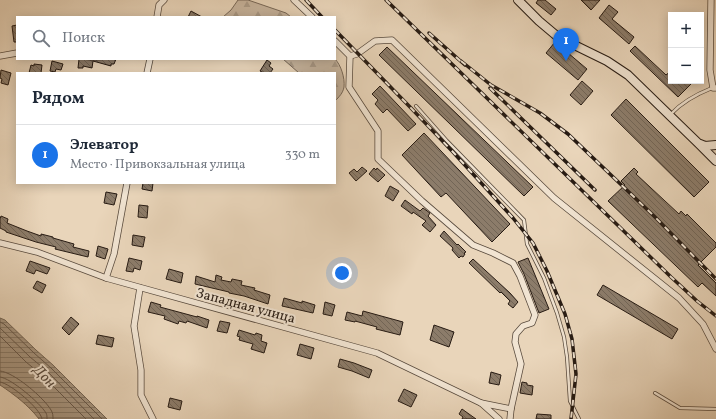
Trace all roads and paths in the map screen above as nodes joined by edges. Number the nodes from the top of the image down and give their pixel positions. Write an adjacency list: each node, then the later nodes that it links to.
1 (164, 0): 5 (street)
2 (294, 0): 6 (street)
3 (518, 0): 15 (main road)
4 (711, 0): 13 (street)
5 (156, 16)
6 (311, 16)
7 (336, 42): 10 (street)
8 (16, 53): 9 (street)
9 (0, 56)
10 (350, 56): 23 (street); 26 (street)
11 (150, 60): 12 (street)
12 (147, 72)
13 (714, 88): 15 (lane)
14 (416, 106): 31 (lane)
15 (670, 115): 16 (main road)
16 (699, 144): 17 (main road); 18 (main road)
17 (716, 145)
18 (716, 162)
19 (127, 184): 21 (street)
20 (0, 243): 21 (street, Западная улица)
21 (106, 278): 22 (street, Западная улица)
22 (140, 288): 25 (street, Западная улица); 28 (street)
23 (716, 349)
24 (655, 393): 27 (lane)
25 (480, 403): 26 (street); 29 (street)
26 (511, 409): 30 (street)
27 (716, 409)
28 (153, 419)
29 (499, 419)
30 (510, 419)
31 (580, 419)

